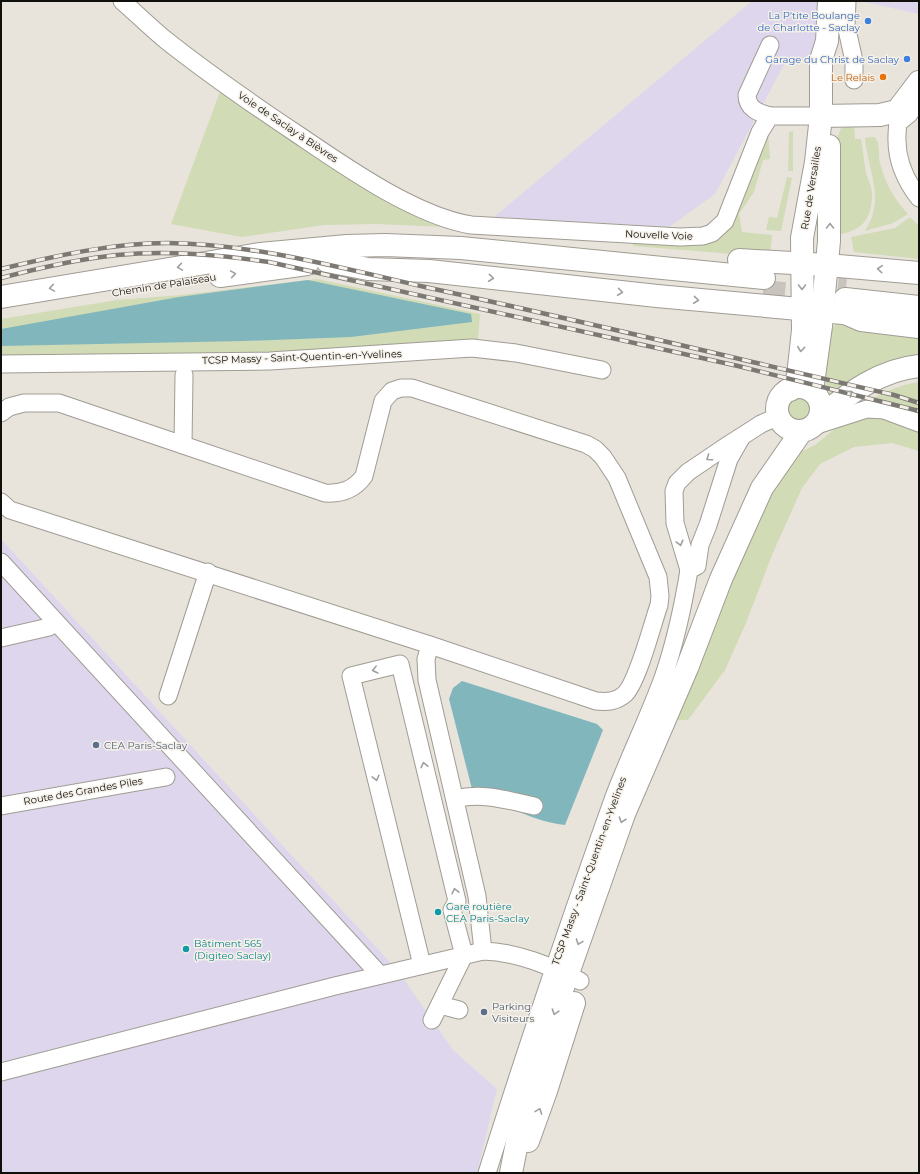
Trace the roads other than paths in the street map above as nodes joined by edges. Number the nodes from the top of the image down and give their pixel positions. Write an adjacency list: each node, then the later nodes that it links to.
1 (122, 1): 13 (street, Voie de Saclay à Bièvres)
2 (830, 1): 5 (main road, Rue de Versailles)
3 (847, 1): 5 (street)
4 (770, 45): 9 (street)
5 (836, 46): 6 (street); 10 (main road, Rue de Versailles)
6 (854, 80)
7 (919, 82): 11 (main road)
8 (919, 100): 11 (street)
9 (770, 116): 10 (street); 13 (street, Nouvelle Voie)
10 (826, 116): 11 (main road); 16 (main road, Rue de Versailles); 17 (main road, Rue de Versailles, one-way to 10)
11 (898, 117): 12 (street)
12 (919, 198)
13 (471, 224)
14 (260, 254): 15 (main road); 16 (main road); 20 (main road, Chemin de Palaiseau, one-way to 20)
15 (327, 261): 23 (main road, one-way to 23); 24 (main road, Chemin de Palaiseau, one-way to 15)
16 (802, 264): 17 (main road); 23 (main road, Rue de Versailles, one-way to 23)
17 (828, 265): 18 (main road, one-way to 17); 23 (main road, Rue de Versailles)
18 (919, 273)
19 (919, 294): 21 (main road)
20 (1, 297)
21 (845, 300): 22 (main road); 23 (main road); 25 (main road); 26 (main road)
22 (919, 307)
23 (812, 310): 31 (main road, one-way to 31); 32 (main road)
24 (1, 312)
25 (919, 320)
26 (919, 327)
27 (1, 364): 29 (street, TCSP Massy - Saint-Quentin-en-Yvelines)
28 (919, 366): 36 (main road, one-way to 28)
29 (602, 370)
30 (184, 375): 38 (street)
31 (790, 390): 32 (main road); 34 (main road)
32 (812, 391): 36 (main road)
33 (1, 413): 38 (street)
34 (780, 418): 36 (main road); 37 (street); 39 (main road)
35 (919, 423): 36 (street)
36 (812, 425): 39 (main road)
37 (742, 437): 42 (street); 42 (street, one-way to 42)
38 (183, 445): 46 (street)
39 (762, 488): 56 (main road)
40 (1, 502): 43 (street)
41 (1, 562): 55 (street)
42 (689, 570): 56 (street, TCSP Massy - Saint-Quentin-en-Yvelines)
43 (208, 572): 46 (street); 47 (street)
44 (49, 627): 45 (street)
45 (1, 638)
46 (430, 645): 49 (street)
47 (168, 696)
48 (166, 777): 50 (street, Route des Grandes Piles)
49 (455, 799): 51 (street); 52 (street)
50 (1, 806)
51 (534, 806)
52 (483, 951): 53 (street); 56 (street)
53 (464, 955): 54 (street); 54 (street, one-way to 54); 57 (street)
54 (422, 965): 55 (street)
55 (380, 975): 58 (street)
56 (567, 975): 59 (street, TCSP Massy - Saint-Quentin-en-Yvelines); 60 (main road, one-way to 60); 61 (main road, one-way to 56)
57 (459, 1010)
58 (1, 1072)
59 (487, 1173)
60 (511, 1173)
61 (514, 1173)

